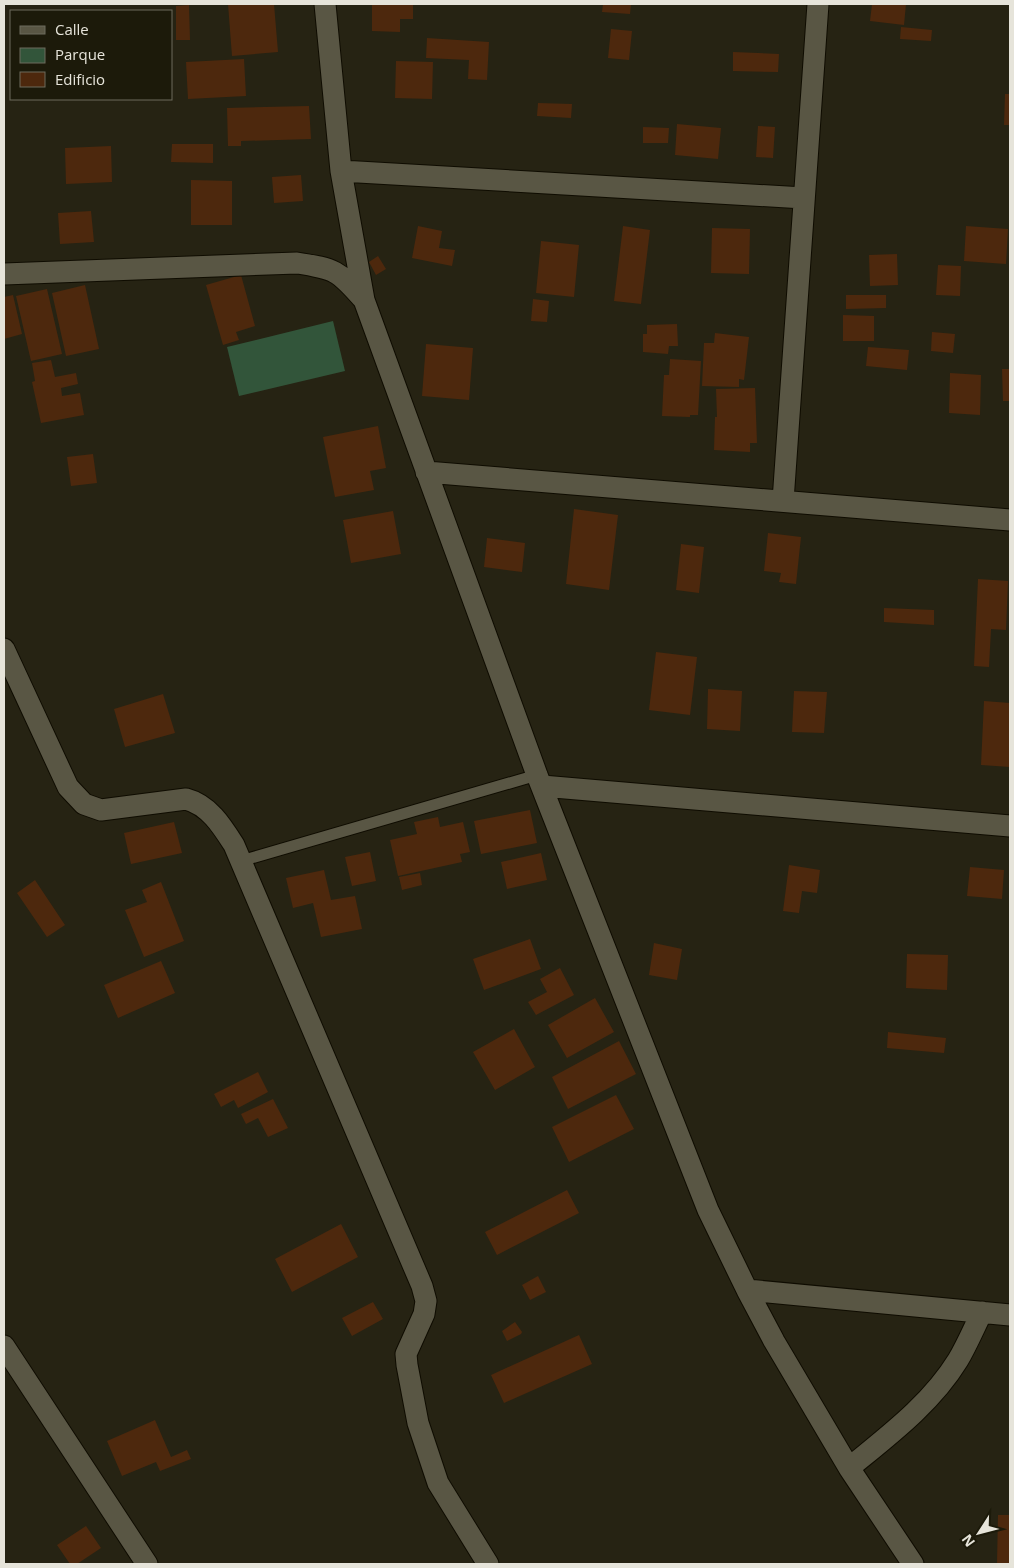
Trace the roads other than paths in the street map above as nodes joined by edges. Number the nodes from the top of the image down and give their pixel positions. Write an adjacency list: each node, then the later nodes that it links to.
1 (325, 4): 3 (street)
2 (818, 4): 4 (street)
3 (342, 172): 4 (street); 6 (street)
4 (804, 198): 8 (street)
5 (4, 274): 6 (street)
6 (364, 300): 7 (street)
7 (426, 472): 8 (street); 11 (street)
8 (783, 501): 9 (street)
9 (1010, 520)
10 (4, 649): 13 (street)
11 (540, 781): 12 (street); 13 (lane); 14 (street)
12 (1010, 826)
13 (241, 861): 20 (street)
14 (747, 1290): 15 (street); 18 (street)
15 (982, 1312): 16 (street); 18 (street)
16 (1010, 1314)
17 (4, 1346): 19 (street)
18 (849, 1468): 21 (street)
19 (147, 1564)
20 (488, 1564)
21 (913, 1564)

